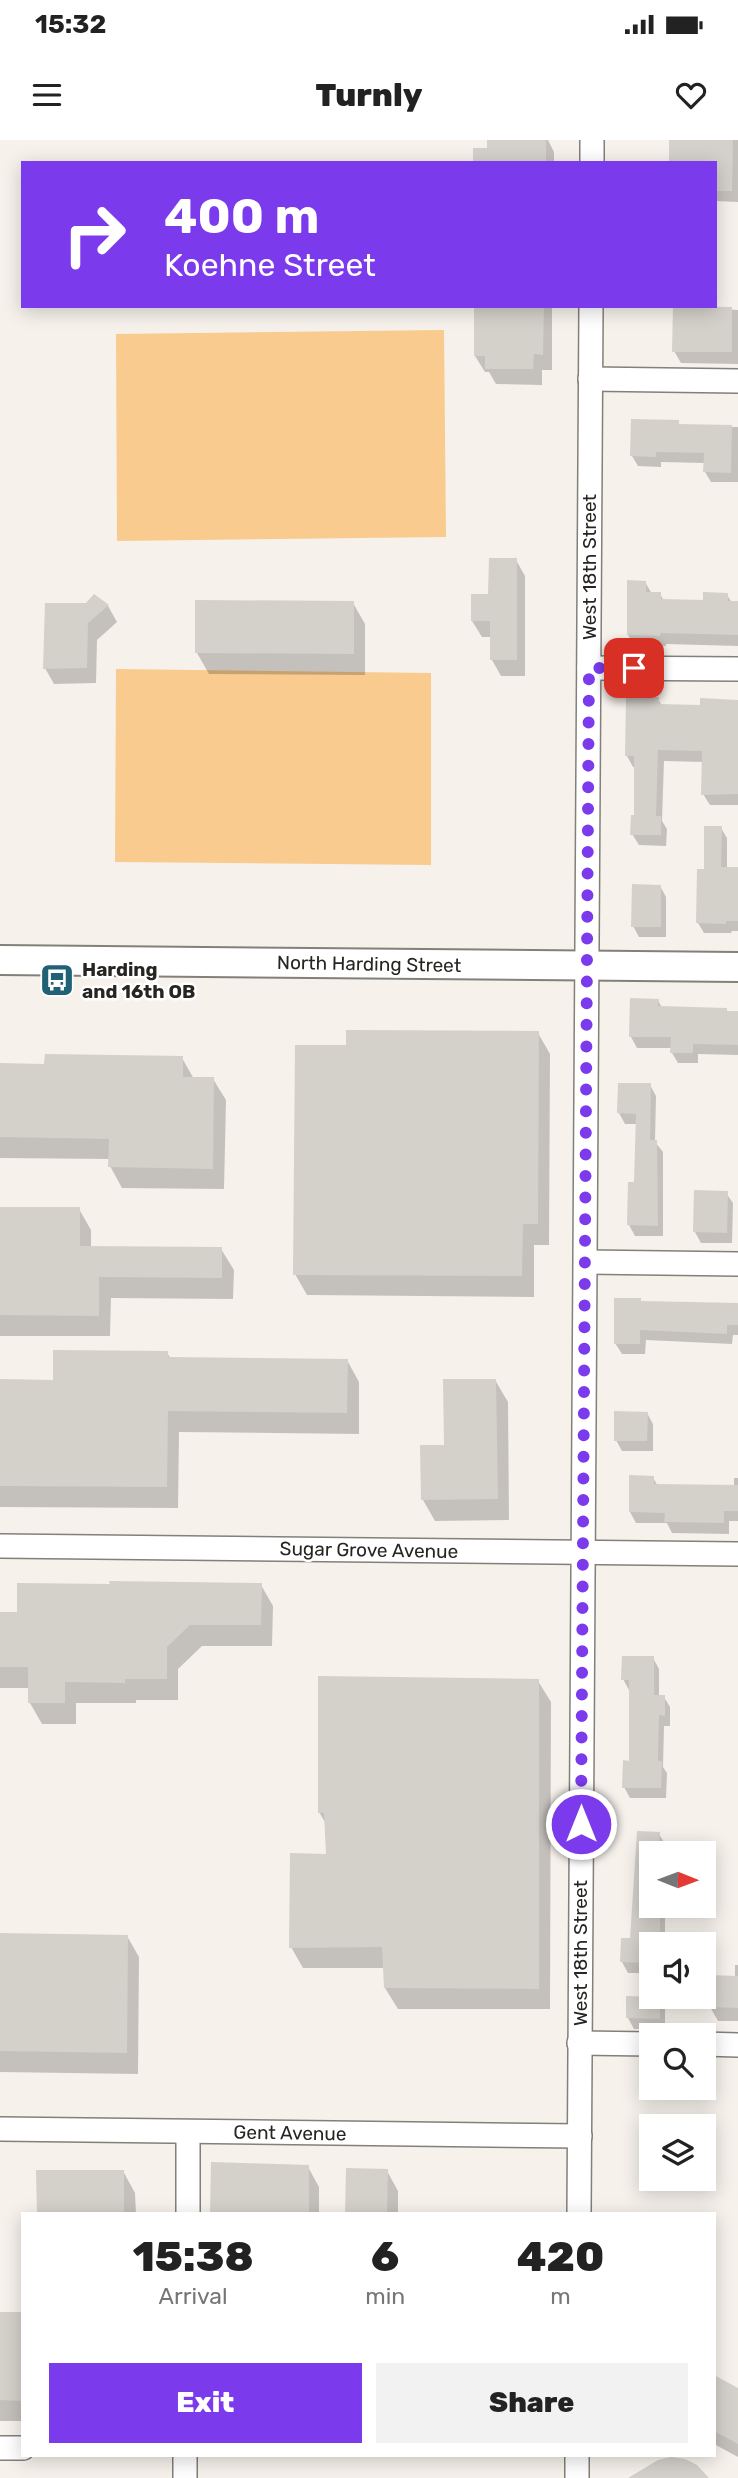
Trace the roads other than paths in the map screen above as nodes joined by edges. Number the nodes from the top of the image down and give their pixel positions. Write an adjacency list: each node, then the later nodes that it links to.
1 (592, 140): 2 (street)
2 (592, 161)
3 (591, 308): 4 (street, West 18th Street)
4 (590, 379): 5 (street); 6 (street, West 18th Street)
5 (738, 381)
6 (589, 668): 7 (street); 9 (street, West 18th Street)
7 (738, 669)
8 (0, 960): 9 (street, North Harding Street)
9 (588, 966): 10 (street, North Harding Street); 11 (street, West 18th Street)
10 (738, 967)
11 (586, 1262): 12 (street); 14 (street, West 18th Street)
12 (738, 1264)
13 (0, 1546): 14 (street, Sugar Grove Avenue)
14 (584, 1552): 15 (street, Sugar Grove Avenue); 16 (street, West 18th Street)
15 (738, 1554)
16 (579, 2043): 17 (street); 22 (street, West 18th Street)
17 (639, 2043)
18 (716, 2044): 19 (street)
19 (738, 2045)
20 (0, 2129): 21 (street, Gent Avenue)
21 (188, 2132): 22 (street, Gent Avenue); 23 (street)
22 (580, 2137): 24 (street, West 18th Street)
23 (188, 2212)
24 (579, 2212)
25 (0, 2448): 26 (street)
26 (21, 2448)
27 (186, 2457): 29 (street)
28 (577, 2457): 30 (street)
29 (185, 2478)
30 (577, 2478)

